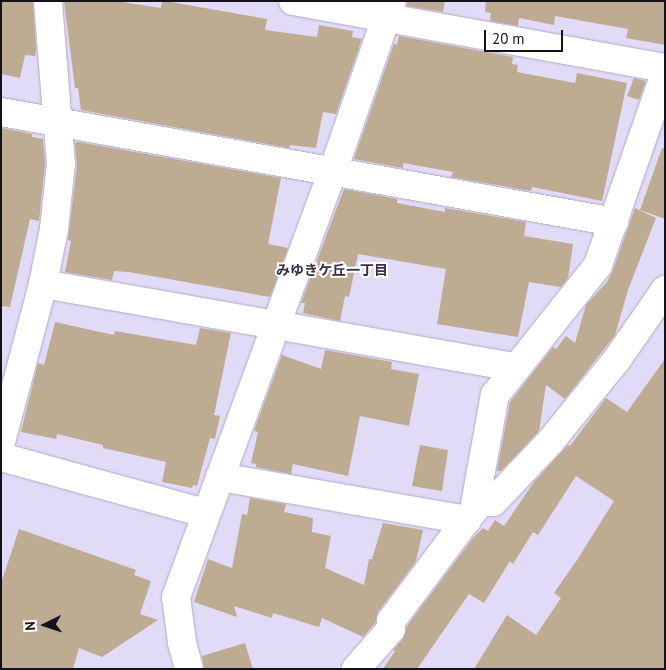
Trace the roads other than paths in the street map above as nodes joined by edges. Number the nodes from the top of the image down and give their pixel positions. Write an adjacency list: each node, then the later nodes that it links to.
1 (48, 1): 6 (street)
2 (293, 1): 3 (street)
3 (389, 10): 4 (street); 7 (street)
4 (664, 77): 8 (street)
5 (1, 112): 6 (street)
6 (58, 122): 7 (street); 9 (street)
7 (333, 171): 8 (street); 11 (street)
8 (614, 222): 12 (street)
9 (43, 284): 11 (street); 13 (street)
10 (665, 290): 16 (street)
11 (276, 325): 12 (street); 14 (street)
12 (517, 368): 16 (street)
13 (2, 459): 15 (street)
14 (220, 477): 15 (street); 16 (street)
15 (205, 513): 17 (street)
16 (471, 515): 18 (street)
17 (189, 669)
18 (356, 669)

